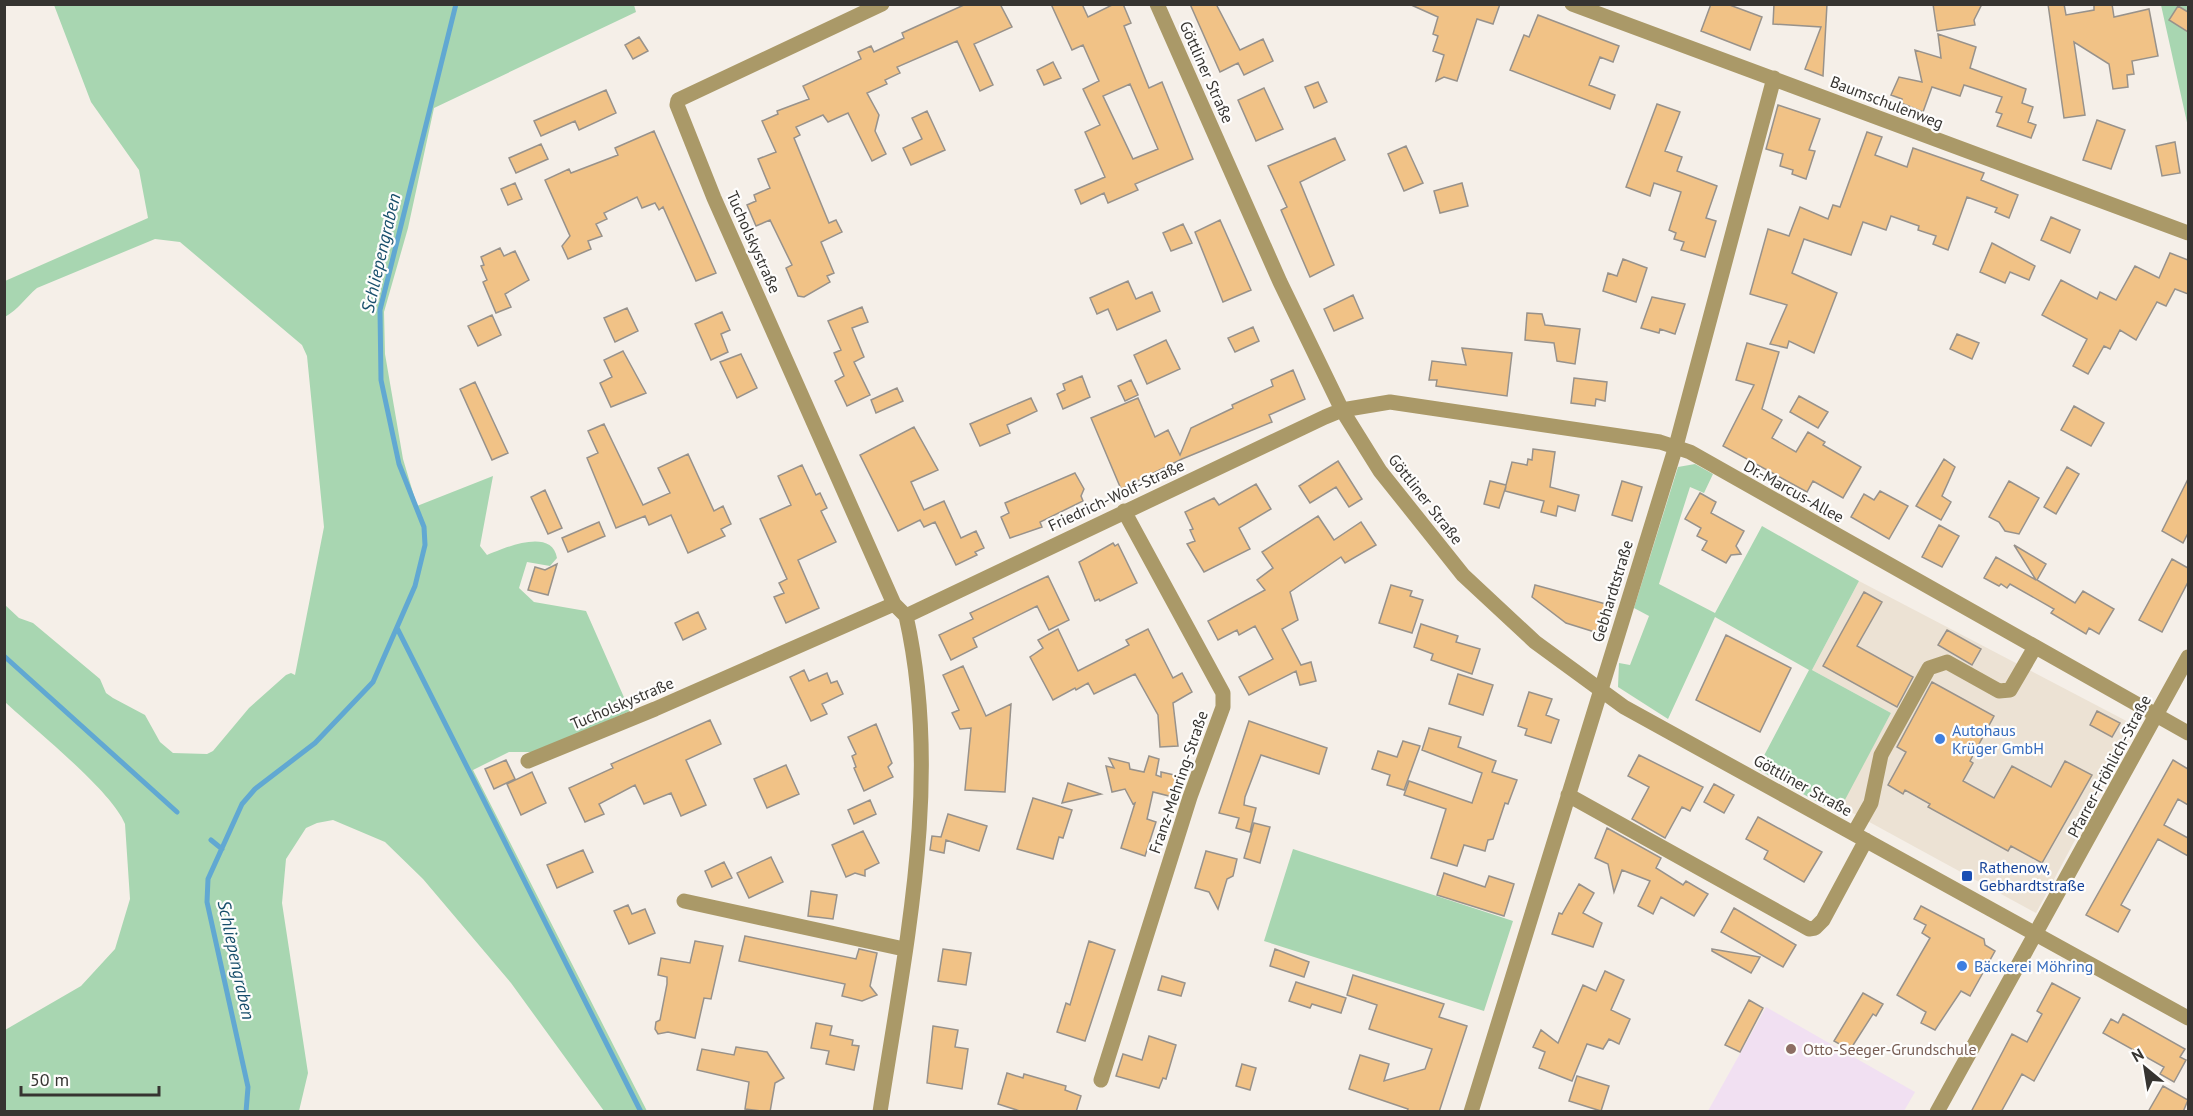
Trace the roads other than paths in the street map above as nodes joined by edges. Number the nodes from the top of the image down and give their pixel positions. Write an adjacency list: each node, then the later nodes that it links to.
1 (882, 4): 9 (street, Tucholskystraße)
2 (1157, 4): 6 (street, Göttliner Straße)
3 (1572, 4): 4 (street, Baumschulenweg)
4 (1774, 78): 5 (street, Baumschulenweg); 7 (street, Gebhardtstraße)
5 (2188, 233)
6 (1342, 410): 7 (street, Dr.-Marcus-Allee); 8 (street, Friedrich-Wolf-Straße); 13 (street, Göttliner Straße)
7 (1676, 446): 11 (street, Dr.-Marcus-Allee); 13 (street, Gebhardtstraße)
8 (1124, 511): 10 (street, Friedrich-Wolf-Straße); 23 (street, Franz-Mehring-Straße)
9 (894, 604): 10 (street, Tucholskystraße); 16 (street, Tucholskystraße)
10 (906, 615): 21 (street)
11 (2035, 647): 14 (street, Dr.-Marcus-Allee); 18 (street)
12 (2188, 657): 14 (street, Pfarrer-Fröhlich-Straße)
13 (1601, 690): 17 (street, Gebhardtstraße); 18 (street, Göttliner Straße)
14 (2156, 715): 15 (street, Dr.-Marcus-Allee); 20 (street, Pfarrer-Fröhlich-Straße)
15 (2188, 733)
16 (528, 761)
17 (1568, 795): 18 (street); 25 (street, Gebhardtstraße)
18 (1860, 837): 20 (street, Göttliner Straße)
19 (684, 901): 21 (street)
20 (2036, 936): 22 (street, Göttliner Straße); 26 (street, Pfarrer-Fröhlich-Straße)
21 (904, 949): 24 (street)
22 (2188, 1018)
23 (1101, 1080)
24 (880, 1112)
25 (1471, 1112)
26 (1937, 1112)

